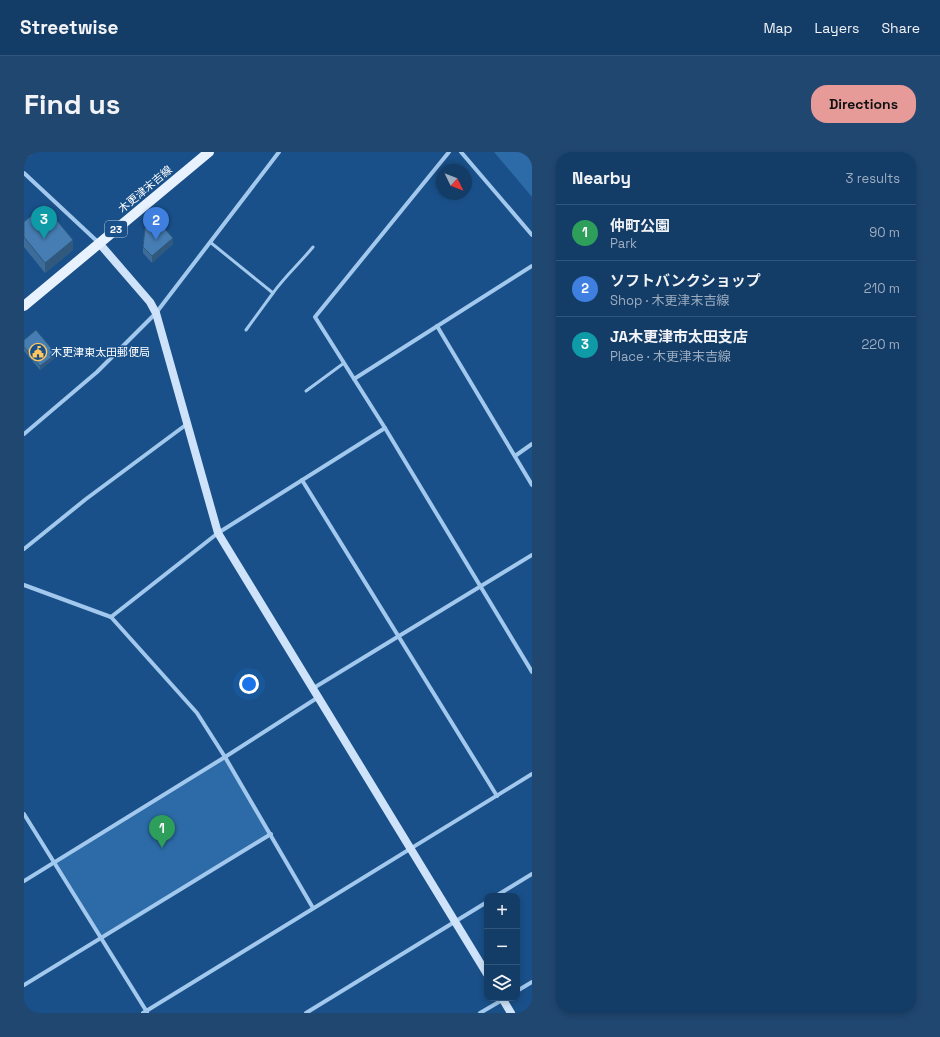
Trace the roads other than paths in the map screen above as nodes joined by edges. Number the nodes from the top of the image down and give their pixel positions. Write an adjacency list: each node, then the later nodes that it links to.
1 (31, 152): 6 (street)
2 (209, 152): 10 (main road, 木更津末吉線 / 23)
3 (279, 152): 9 (street)
4 (449, 152): 18 (street)
5 (460, 152): 8 (street)
6 (24, 158)
7 (24, 173): 10 (street)
8 (532, 235)
9 (210, 242): 13 (lane); 15 (street)
10 (99, 243): 14 (main road, 木更津末吉線 / 23); 15 (street)
11 (313, 247): 13 (lane)
12 (532, 266): 16 (street)
13 (273, 293): 17 (lane)
14 (24, 306)
15 (156, 313): 21 (street); 23 (street)
16 (437, 326): 19 (street); 25 (street)
17 (246, 330)
18 (344, 363): 19 (street); 20 (lane)
19 (354, 379): 22 (street)
20 (306, 391)
21 (188, 423): 28 (street); 29 (street)
22 (385, 428): 26 (street); 32 (street)
23 (24, 434)
24 (532, 444): 25 (street)
25 (515, 456): 27 (street)
26 (302, 480): 28 (street); 34 (street)
27 (532, 485)
28 (218, 533): 33 (street); 36 (street)
29 (24, 549)
30 (532, 555): 32 (street)
31 (24, 585): 33 (street)
32 (481, 586): 34 (street); 35 (street)
33 (111, 617): 38 (street)
34 (398, 637): 36 (street); 40 (street)
35 (532, 672)
36 (312, 689): 37 (street)
37 (317, 698): 38 (street); 43 (street)
38 (225, 757): 42 (street); 44 (street)
39 (532, 774): 40 (street)
40 (497, 796): 43 (street)
41 (24, 814): 44 (street)
42 (271, 834): 49 (street); 51 (street)
43 (410, 849): 49 (street); 50 (street)
44 (54, 862): 46 (street); 51 (street)
45 (532, 874): 47 (street)
46 (24, 881)
47 (501, 893)
48 (484, 904): 50 (street)
49 (313, 908): 58 (street)
50 (455, 922): 52 (street); 59 (street)
51 (101, 938): 54 (street); 58 (street)
52 (484, 969)
53 (532, 982): 55 (street)
54 (24, 985)
55 (520, 989)
56 (498, 1001): 60 (street)
57 (505, 1001): 61 (street)
58 (146, 1012)
59 (306, 1013)
60 (480, 1013)
61 (511, 1013)

